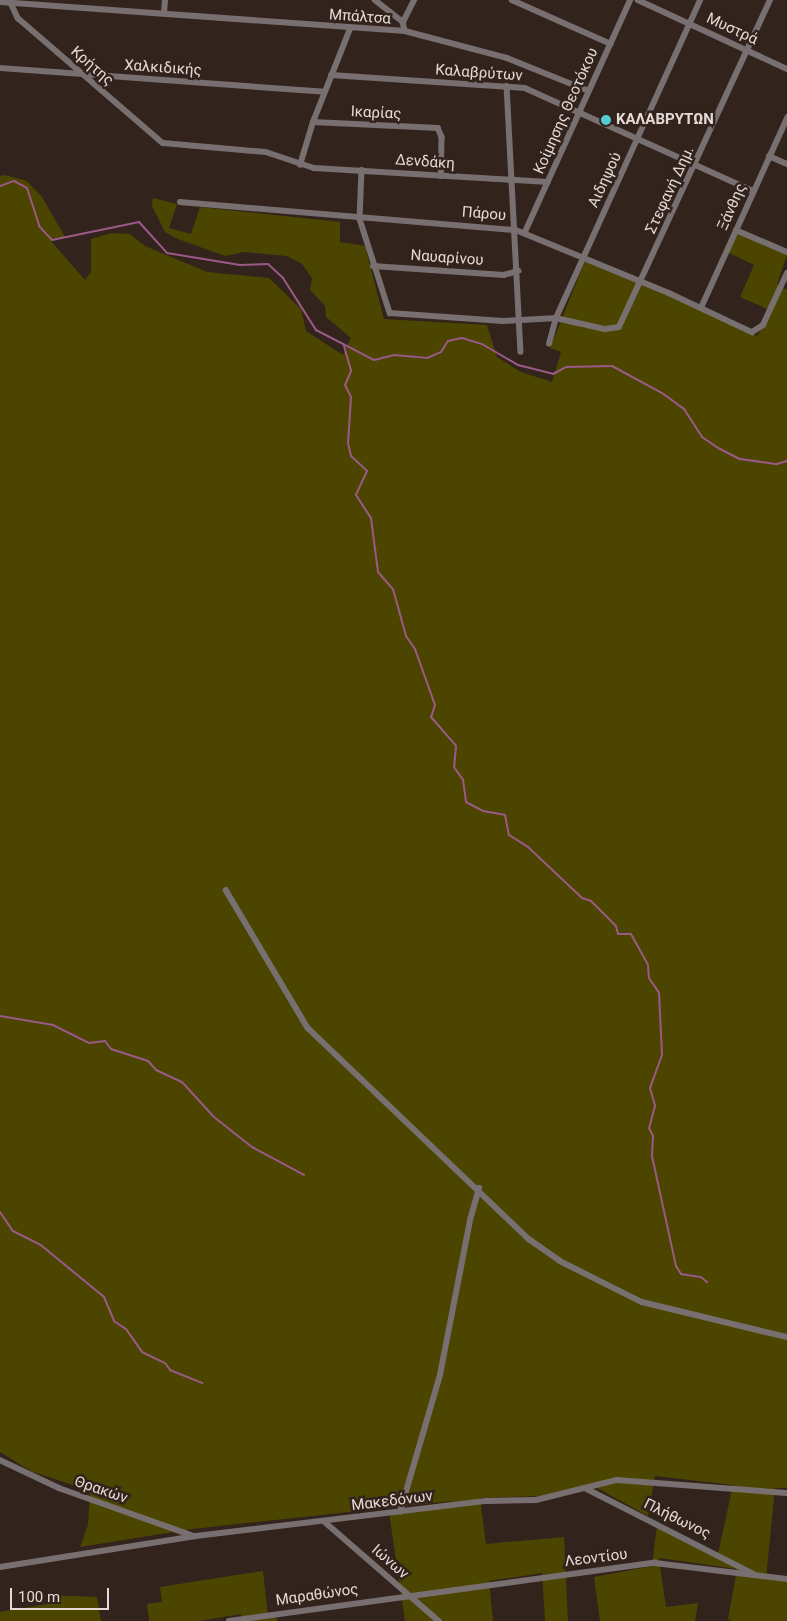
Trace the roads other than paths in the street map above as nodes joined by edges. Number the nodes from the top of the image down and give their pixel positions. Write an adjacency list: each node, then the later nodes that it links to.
1 (165, 0): 12 (street)
2 (375, 0): 13 (street)
3 (414, 0): 13 (street)
4 (512, 0): 10 (street)
5 (630, 0): 17 (street, Κοίμησης Θεοτόκου)
6 (638, 0): 14 (street, Μυστρά)
7 (700, 0): 14 (street, Αιδηψού)
8 (770, 0): 18 (street, Στεφανή Δημ.)
9 (0, 2): 11 (street, Μπάλτσα)
10 (522, 2): 17 (street)
11 (11, 3): 12 (street, Μπάλτσα); 21 (street, Κρήτης)
12 (164, 14): 15 (street, Μπάλτσα)
13 (403, 22): 16 (street)
14 (689, 23): 18 (street, Μυστρά); 29 (street, Αιδηψού)
15 (350, 28): 16 (street, Μπάλτσα); 22 (street)
16 (405, 31): 24 (street, Μπάλτσα)
17 (610, 44): 24 (street, Κοίμησης Θεοτόκου)
18 (748, 50): 20 (street, Μυστρά); 33 (street, Στεφανή Δημ.)
19 (0, 68): 21 (street, Χαλκιδικής)
20 (787, 69)
21 (82, 74): 25 (street, Χαλκιδικής); 30 (street, Κρήτης)
22 (331, 75): 23 (street, Καλαβρύτων); 25 (street)
23 (507, 86): 26 (street, Καλαβρύτων); 37 (street)
24 (589, 91): 26 (street, Κοίμησης Θεοτόκου)
25 (324, 92): 28 (street)
26 (579, 113): 29 (street, Καλαβρύτων); 38 (street, Κοίμησης Θεοτόκου)
27 (787, 118): 31 (street, Ξάνθης)
28 (313, 122): 34 (street); 36 (street, Ικαρίας)
29 (637, 139): 33 (street, Καλαβρύτων); 46 (street, Αιδηψού)
30 (163, 143): 34 (street, Δενδάκη)
31 (769, 156): 32 (street); 39 (street, Ξάνθης)
32 (787, 164)
33 (695, 165): 39 (street, Καλαβρύτων); 50 (street, Στεφανή Δημ.)
34 (300, 166): 35 (street, Δενδάκη)
35 (362, 170): 36 (street, Δενδάκη); 41 (street)
36 (441, 176): 37 (street, Δενδάκη)
37 (513, 180): 38 (street, Δενδάκη); 42 (street)
38 (548, 182): 44 (street, Κοίμησης Θεοτόκου)
39 (753, 191): 43 (street, Ξάνθης)
40 (180, 202): 41 (street, Πάρου)
41 (360, 219): 42 (street, Πάρου); 47 (street)
42 (516, 230): 44 (street, Πάρου); 48 (street)
43 (736, 230): 45 (street); 51 (street, Ξάνθης)
44 (525, 232): 46 (street, Πάρου)
45 (787, 252)
46 (583, 257): 50 (street, Πάρου); 52 (street, Αιδηψού)
47 (373, 266): 48 (street, Ναυαρίνου); 53 (street)
48 (518, 271): 53 (street)
49 (787, 273): 51 (street, Πάρου)
50 (642, 282): 51 (street, Πάρου); 52 (street, Στεφανή Δημ.)
51 (701, 308)
52 (556, 318): 53 (street); 54 (street, Αιδηψού)
53 (521, 321): 55 (street)
54 (549, 344)
55 (521, 352)
56 (226, 890): 57 (street)
57 (480, 1188): 58 (street); 62 (street)
58 (787, 1337)
59 (0, 1460): 64 (street, Θρακών)
60 (587, 1488): 61 (street, Μακεδόνων); 62 (street, Μακεδόνων); 66 (street, Πλήθωνος)
61 (787, 1493)
62 (400, 1512): 63 (street, Μακεδόνων)
63 (325, 1522): 64 (street, Μακεδόνων); 68 (street, Ιώνων)
64 (196, 1536): 65 (street, Μακεδόνων)
65 (0, 1566)
66 (755, 1575): 67 (street, Λεοντίου); 68 (street, Λεοντίου)
67 (787, 1579)
68 (408, 1594): 69 (street, Μαραθώνος); 70 (street, Ιώνων)
69 (229, 1621)
70 (439, 1621)

